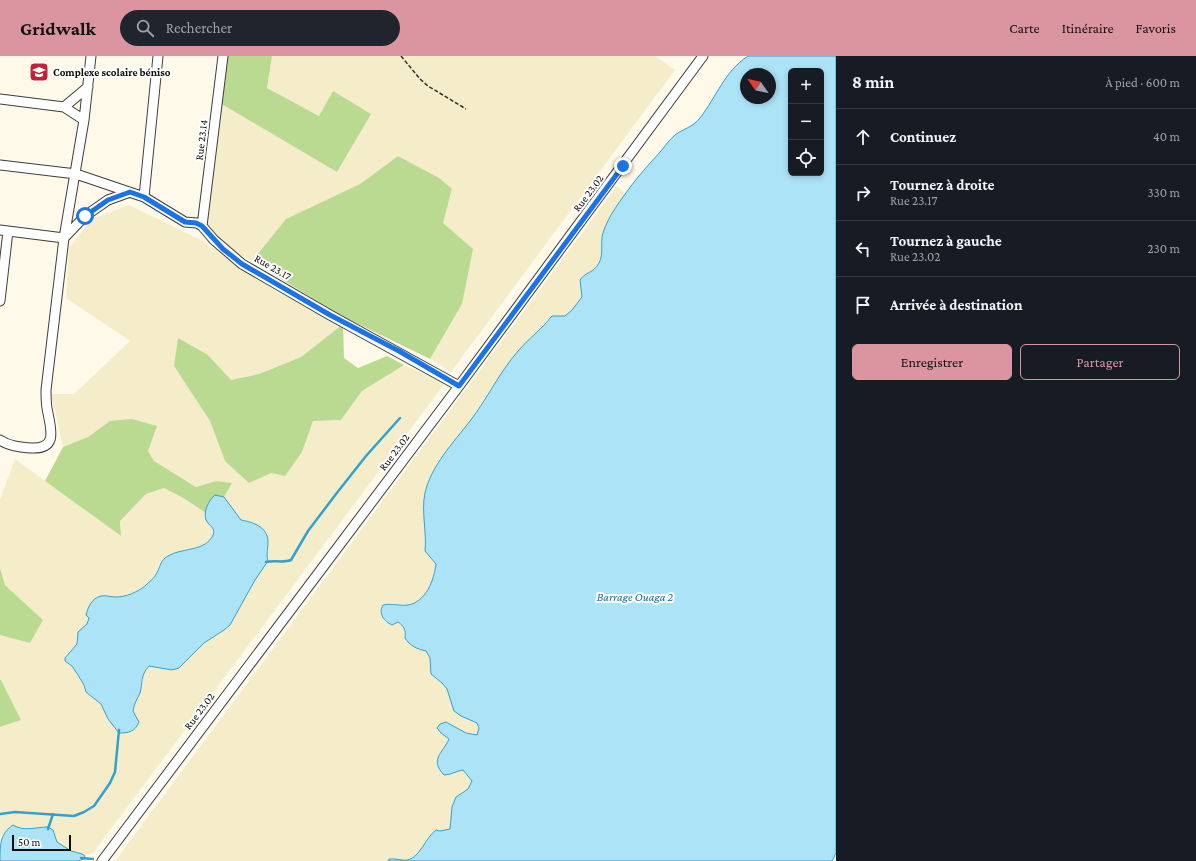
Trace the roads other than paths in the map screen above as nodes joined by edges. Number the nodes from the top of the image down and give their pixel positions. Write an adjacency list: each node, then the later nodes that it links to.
1 (91, 56): 5 (street)
2 (158, 56): 12 (street)
3 (223, 56): 13 (street, Rue 23.14)
4 (703, 56): 17 (street, Rue 23.02)
5 (88, 87): 7 (street); 8 (street)
6 (0, 99): 7 (street)
7 (64, 107): 8 (street)
8 (84, 120): 10 (street)
9 (0, 165): 10 (street)
10 (76, 174): 11 (street); 15 (street)
11 (130, 192): 12 (street); 15 (street)
12 (144, 197): 13 (street)
13 (202, 226): 17 (street, Rue 23.17)
14 (4, 231): 15 (street); 16 (street)
15 (64, 238): 18 (street)
16 (0, 301)
17 (459, 386): 19 (street, Rue 23.02)
18 (0, 440)
19 (102, 861)

